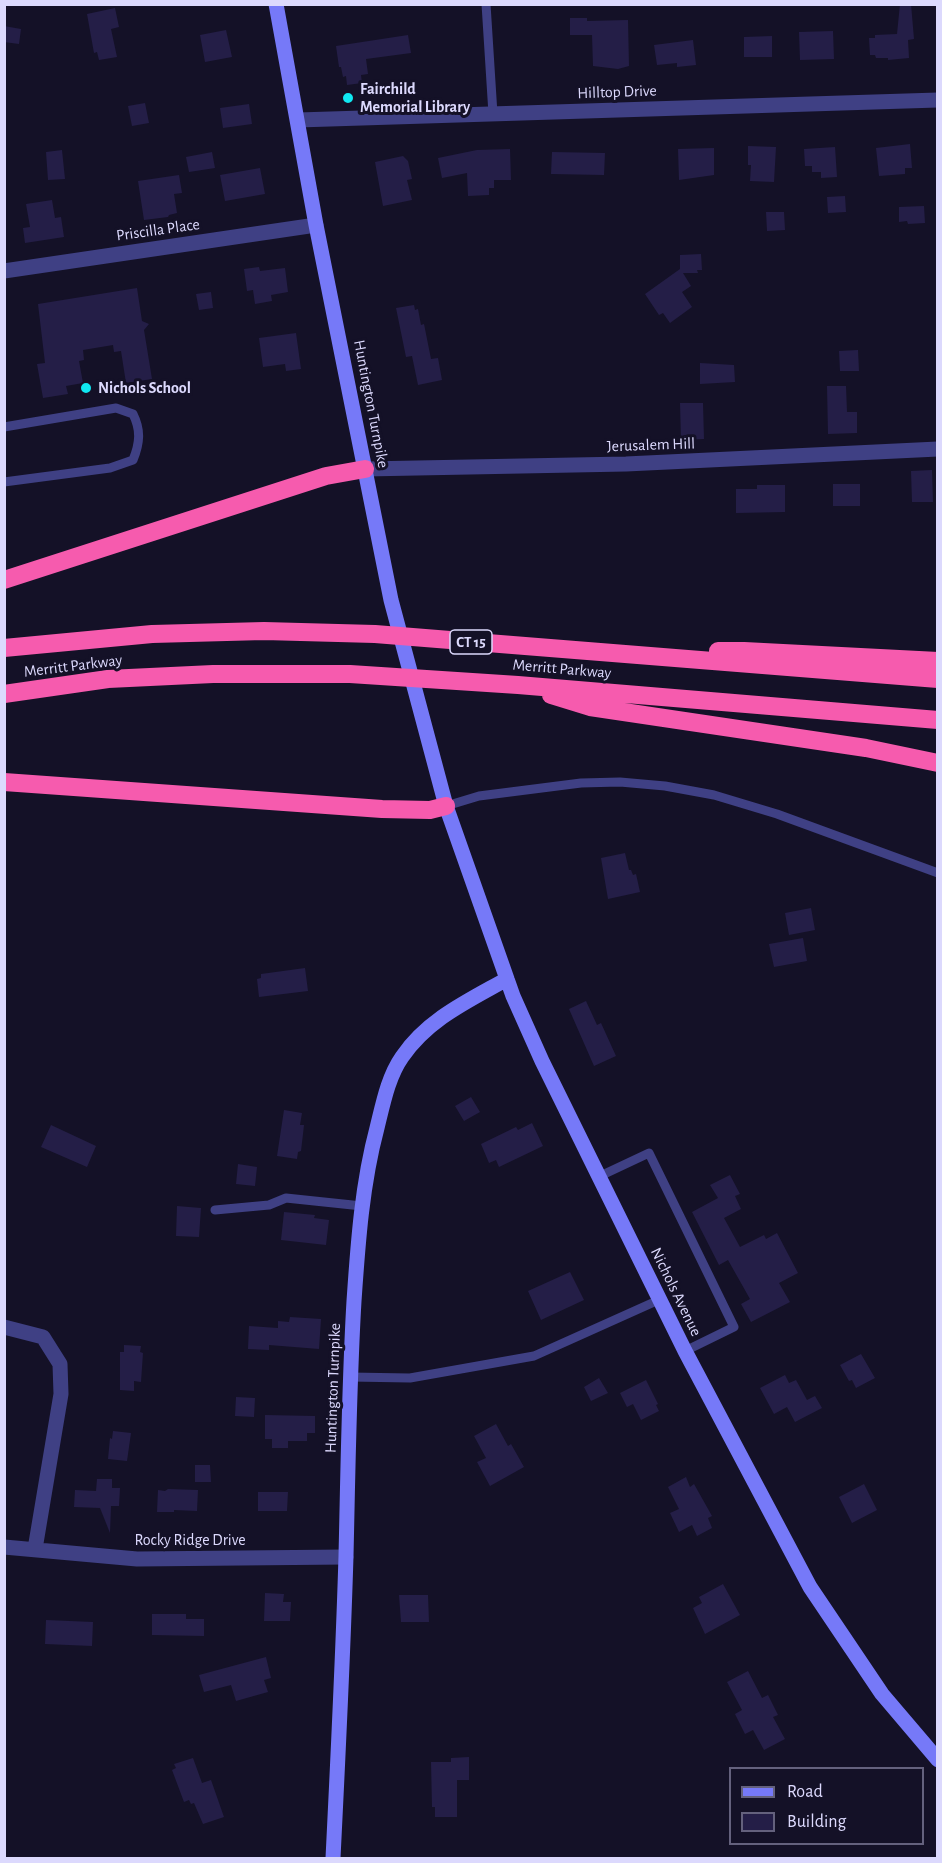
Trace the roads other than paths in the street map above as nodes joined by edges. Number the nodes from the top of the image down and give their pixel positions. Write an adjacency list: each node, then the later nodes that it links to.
1 (276, 4): 5 (main road, Huntington Turnpike)
2 (486, 4): 4 (lane)
3 (938, 100): 4 (street, Hilltop Drive)
4 (493, 114): 5 (street, Hilltop Drive)
5 (298, 120): 6 (main road, Huntington Turnpike)
6 (316, 225): 7 (street, Priscilla Place); 10 (main road, Huntington Turnpike)
7 (4, 271)
8 (4, 427): 11 (lane)
9 (938, 448): 10 (street, Jerusalem Hill)
10 (365, 469): 12 (highway); 22 (main road, Huntington Turnpike)
11 (4, 482)
12 (4, 580)
13 (4, 648): 14 (highway, Merritt Parkway / CT 15)
14 (608, 652): 15 (highway); 16 (highway, Merritt Parkway / CT 15)
15 (938, 661)
16 (938, 679)
17 (518, 685): 18 (highway, Merritt Parkway); 19 (highway, Merritt Parkway); 20 (highway)
18 (4, 694)
19 (938, 720)
20 (938, 763)
21 (4, 782): 22 (highway)
22 (446, 806): 23 (lane); 24 (main road, Nichols Avenue)
23 (938, 873)
24 (507, 979): 25 (main road, Nichols Avenue); 26 (main road, Huntington Turnpike)
25 (598, 1176): 28 (main road, Nichols Avenue); 30 (lane)
26 (362, 1206): 27 (lane); 31 (main road, Huntington Turnpike)
27 (215, 1210)
28 (661, 1299): 30 (main road, Nichols Avenue); 31 (lane)
29 (4, 1327): 33 (street)
30 (685, 1351): 35 (main road, Nichols Avenue)
31 (350, 1377): 34 (main road, Huntington Turnpike)
32 (4, 1547): 33 (street, Rocky Ridge Drive)
33 (35, 1549): 34 (street, Rocky Ridge Drive)
34 (346, 1557): 36 (main road, Huntington Turnpike)
35 (938, 1760)
36 (333, 1858)

